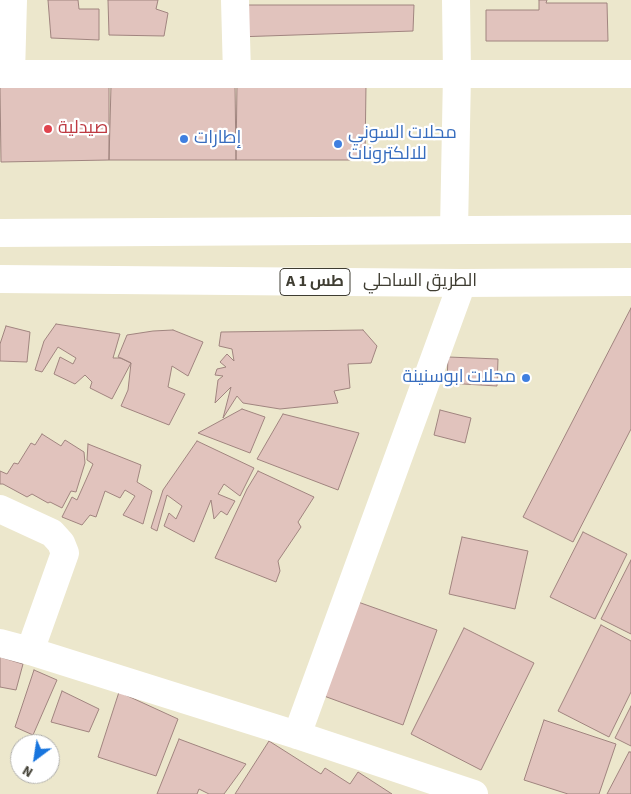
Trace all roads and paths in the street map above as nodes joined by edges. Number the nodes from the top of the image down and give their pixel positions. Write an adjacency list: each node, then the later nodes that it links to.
1 (13, 0): 4 (main road)
2 (235, 0): 5 (main road)
3 (456, 0): 6 (main road)
4 (6, 74): 5 (main road)
5 (237, 74): 6 (main road)
6 (457, 74): 7 (main road); 9 (main road)
7 (631, 74)
8 (631, 229): 9 (main road)
9 (454, 230): 10 (main road)
10 (0, 233)
11 (0, 279): 13 (main road, الطريق الساحلي / A 1 طس)
12 (631, 282): 13 (main road, الطريق الساحلي / A 1 طس)
13 (462, 283): 17 (main road)
14 (0, 509): 16 (main road)
15 (0, 643): 16 (main road)
16 (30, 651): 17 (main road)
17 (297, 736): 18 (main road)
18 (467, 793)

